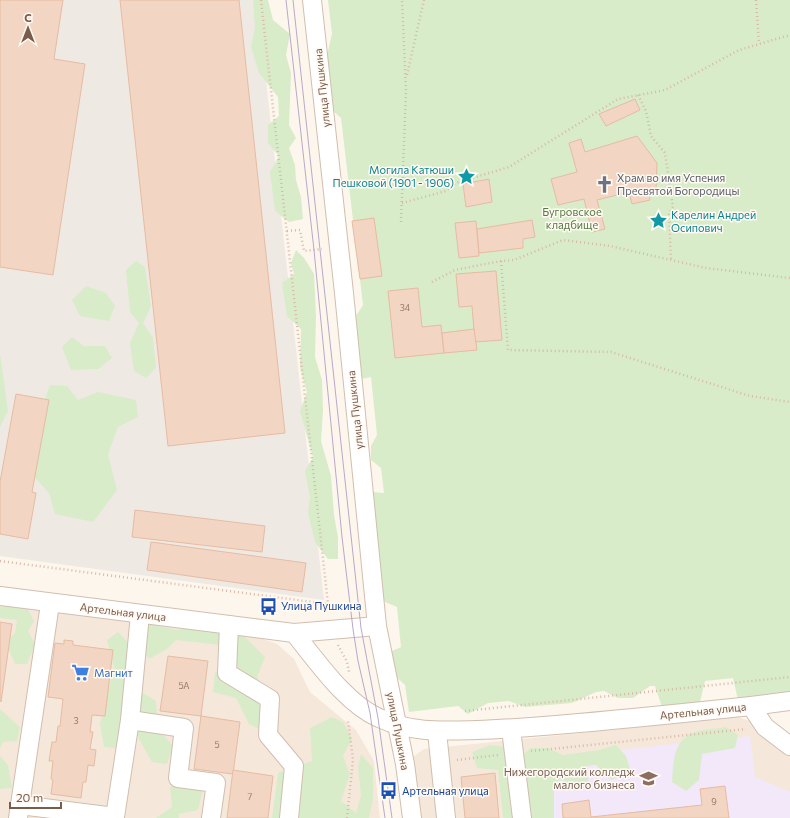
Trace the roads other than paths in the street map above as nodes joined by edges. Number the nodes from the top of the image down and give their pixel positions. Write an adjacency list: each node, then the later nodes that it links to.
1 (312, 0): 6 (street, улица Пушкина)
2 (0, 596): 3 (street, Артельная улица)
3 (50, 604): 4 (street, Артельная улица); 17 (street)
4 (140, 614): 5 (street, Артельная улица); 12 (street)
5 (229, 625): 8 (street, Артельная улица); 19 (street)
6 (377, 626): 7 (street, Артельная улица); 13 (street, улица Пушкина)
7 (326, 631): 8 (street, Артельная улица); 9 (street)
8 (294, 633): 9 (street, Артельная улица)
9 (320, 664): 13 (street, Артельная улица)
10 (790, 702): 11 (street, Артельная улица)
11 (751, 706): 14 (street, Артельная улица); 16 (street)
12 (130, 720): 17 (street); 18 (street)
13 (398, 725): 15 (street, Артельная улица); 20 (street, улица Пушкина)
14 (511, 729): 15 (street, Артельная улица); 22 (street)
15 (437, 732): 21 (street)
16 (790, 746)
17 (19, 812)
18 (211, 818)
19 (289, 818)
20 (412, 818)
21 (446, 818)
22 (522, 818)

